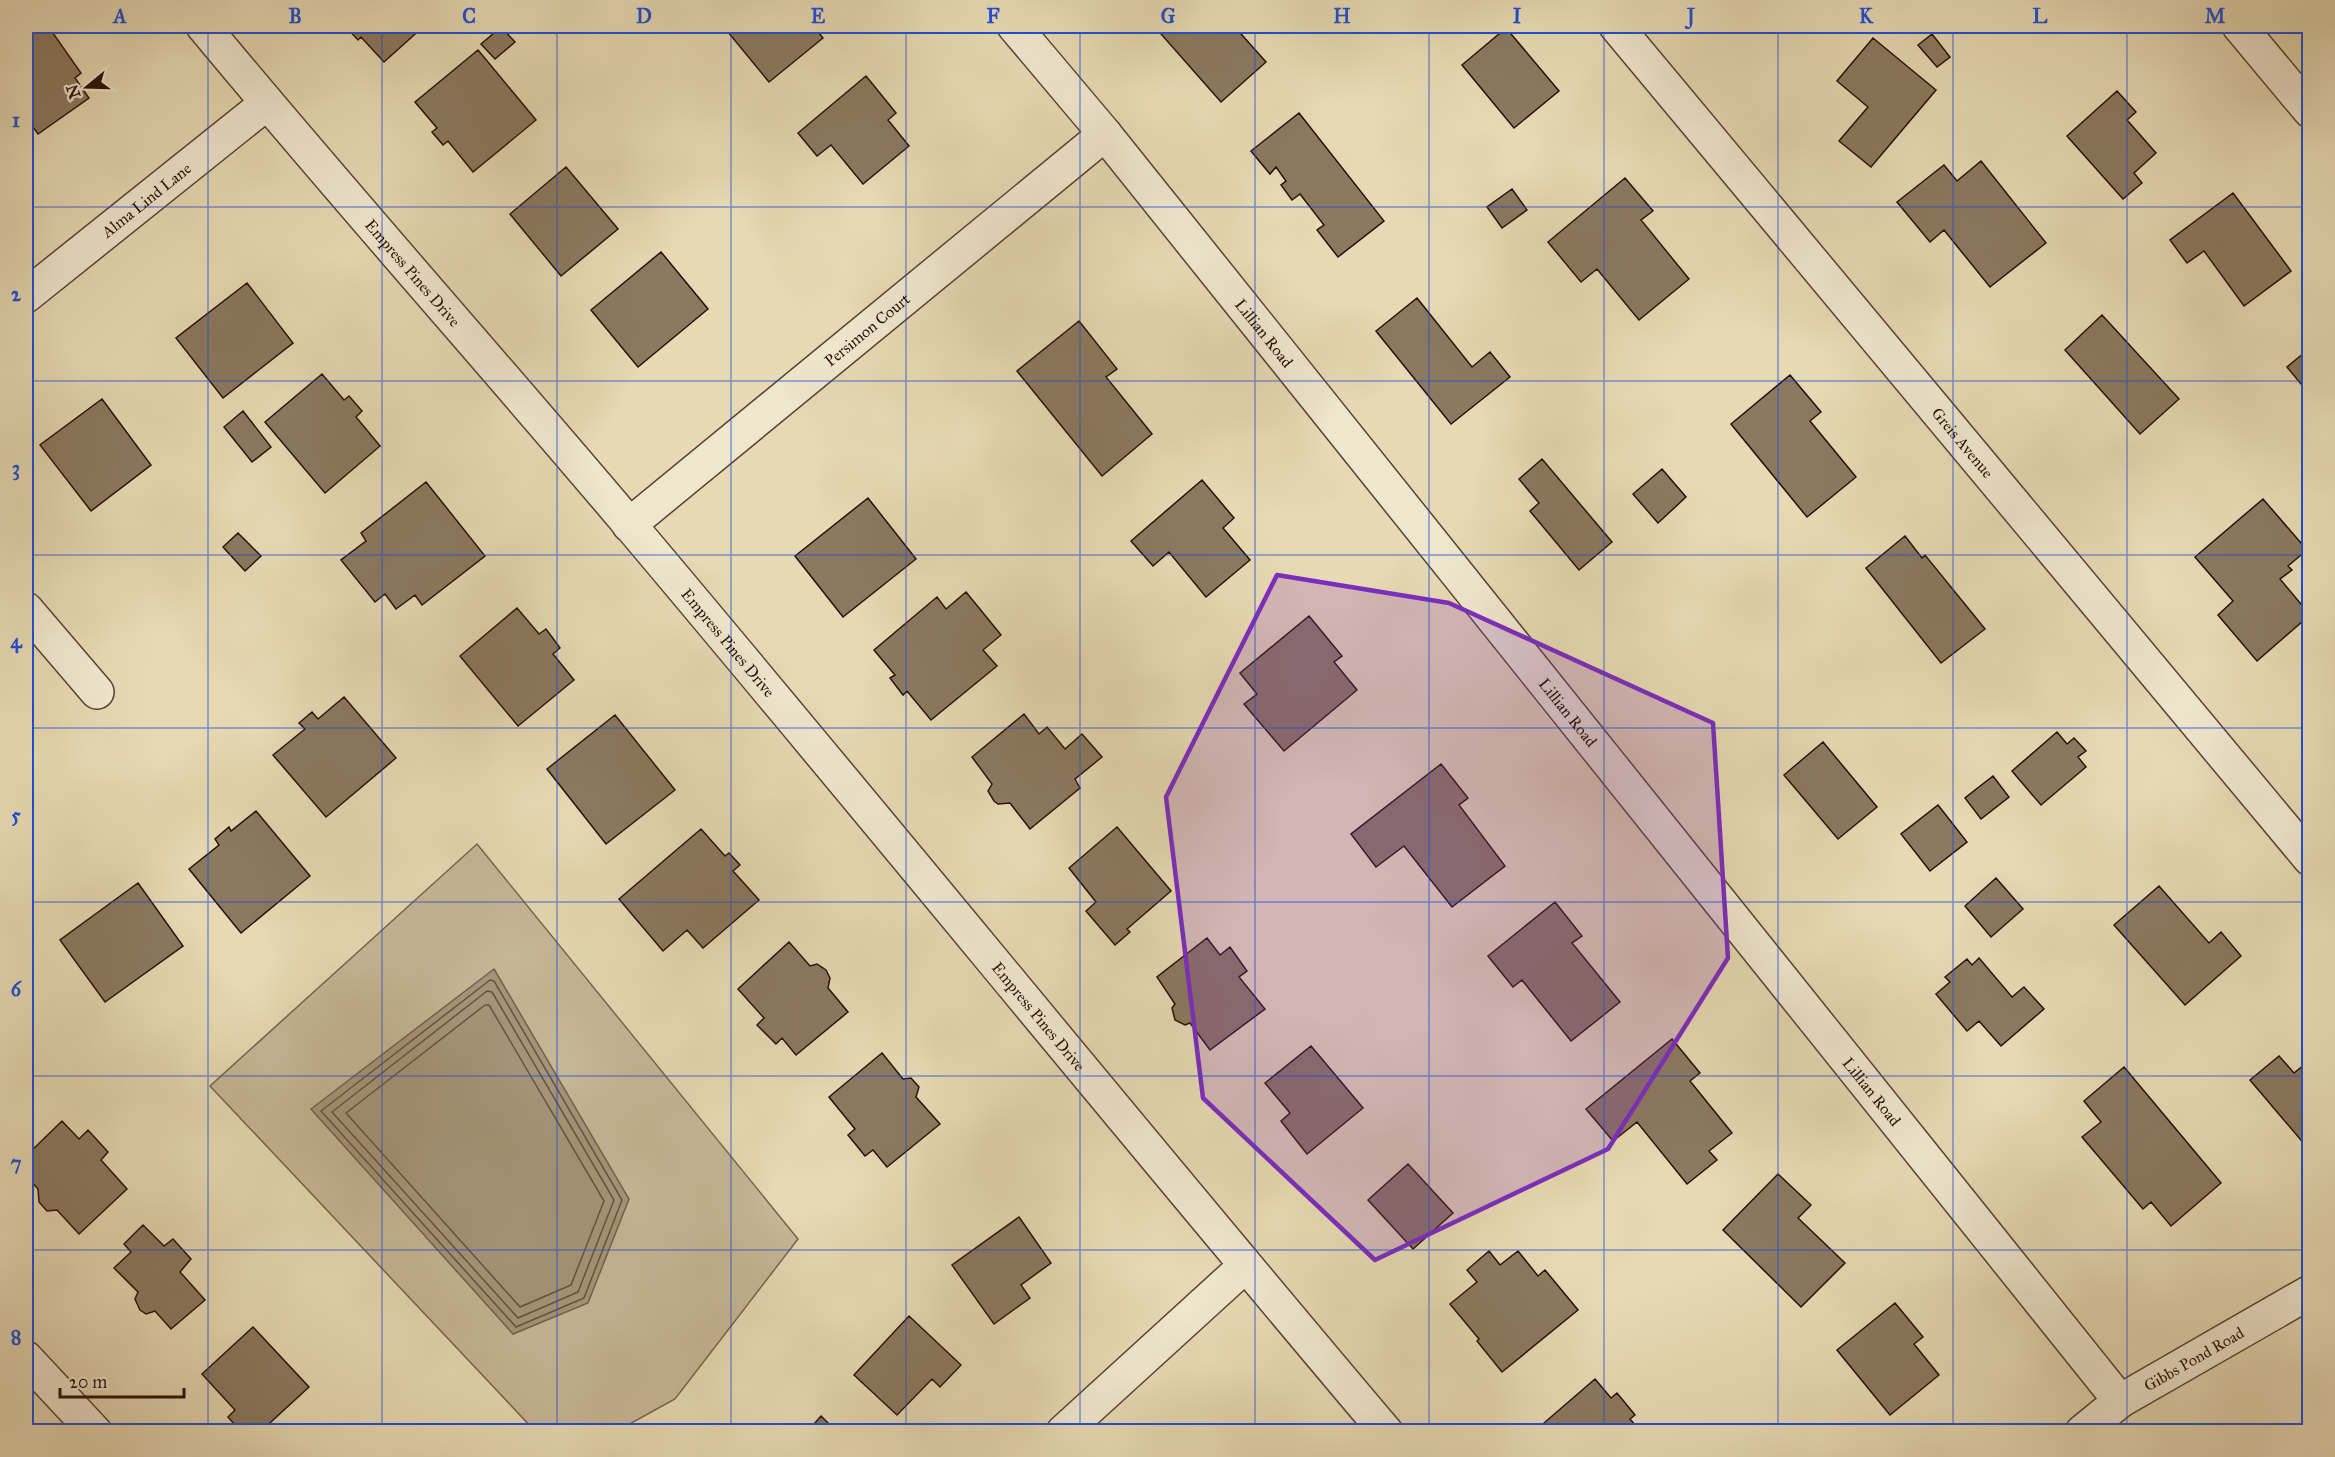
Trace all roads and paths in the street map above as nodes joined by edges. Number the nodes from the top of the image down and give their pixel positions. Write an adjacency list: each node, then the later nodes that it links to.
1 (203, 26): 5 (street, Empress Pines Drive)
2 (1014, 26): 7 (street, Lillian Road)
3 (1616, 26): 12 (street, Greis Avenue)
4 (2239, 26): 6 (street)
5 (267, 103): 8 (street, Alma Lind Lane); 9 (street, Empress Pines Drive)
6 (2310, 111)
7 (1105, 134): 9 (street, Persimon Court); 16 (street, Lillian Road)
8 (26, 296)
9 (630, 525): 13 (street, Empress Pines Drive)
10 (26, 609): 11 (street)
11 (97, 692)
12 (2310, 859)
13 (1245, 1266): 18 (street); 19 (street, Empress Pines Drive)
14 (2310, 1292): 16 (street, Gibbs Pond Road)
15 (26, 1358): 17 (street)
16 (2120, 1401): 20 (street, Gibbs Pond Road)
17 (95, 1431)
18 (1063, 1431)
19 (1386, 1431)
20 (2082, 1431)

